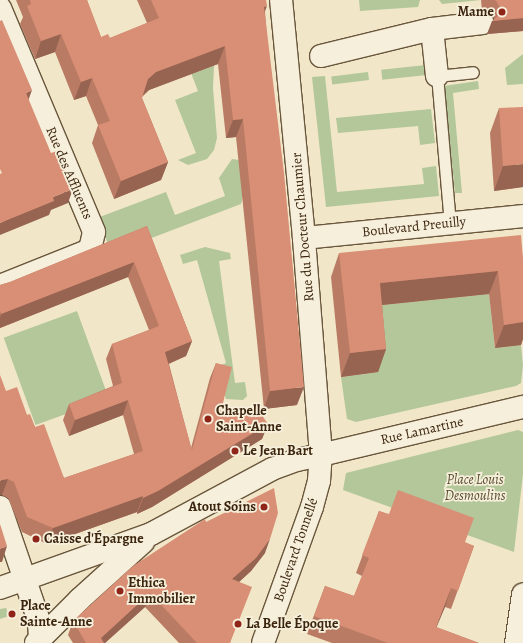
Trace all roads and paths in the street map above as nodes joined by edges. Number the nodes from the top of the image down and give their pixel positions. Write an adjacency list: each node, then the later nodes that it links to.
1 (281, 0): 10 (street, Rue du Docteur Chaumier)
2 (1, 16): 11 (street, Rue des Affluents)
3 (483, 23): 4 (street)
4 (432, 29): 5 (street); 7 (street)
5 (321, 56)
6 (472, 72): 7 (lane)
7 (437, 76): 9 (lane)
8 (523, 216): 9 (street, Boulevard Preuilly)
9 (450, 224): 10 (street, Boulevard Preuilly)
10 (304, 238): 13 (street, Rue du Docteur Chaumier)
11 (0, 286)
12 (523, 407): 13 (street, Rue Lamartine)
13 (321, 455): 15 (street); 21 (street, Boulevard Tonnellé)
14 (0, 507): 16 (street)
15 (151, 534): 16 (street); 19 (street)
16 (24, 580): 17 (street); 19 (street)
17 (0, 588)
18 (523, 595): 20 (street)
19 (38, 640)
20 (519, 640)
21 (263, 643)

